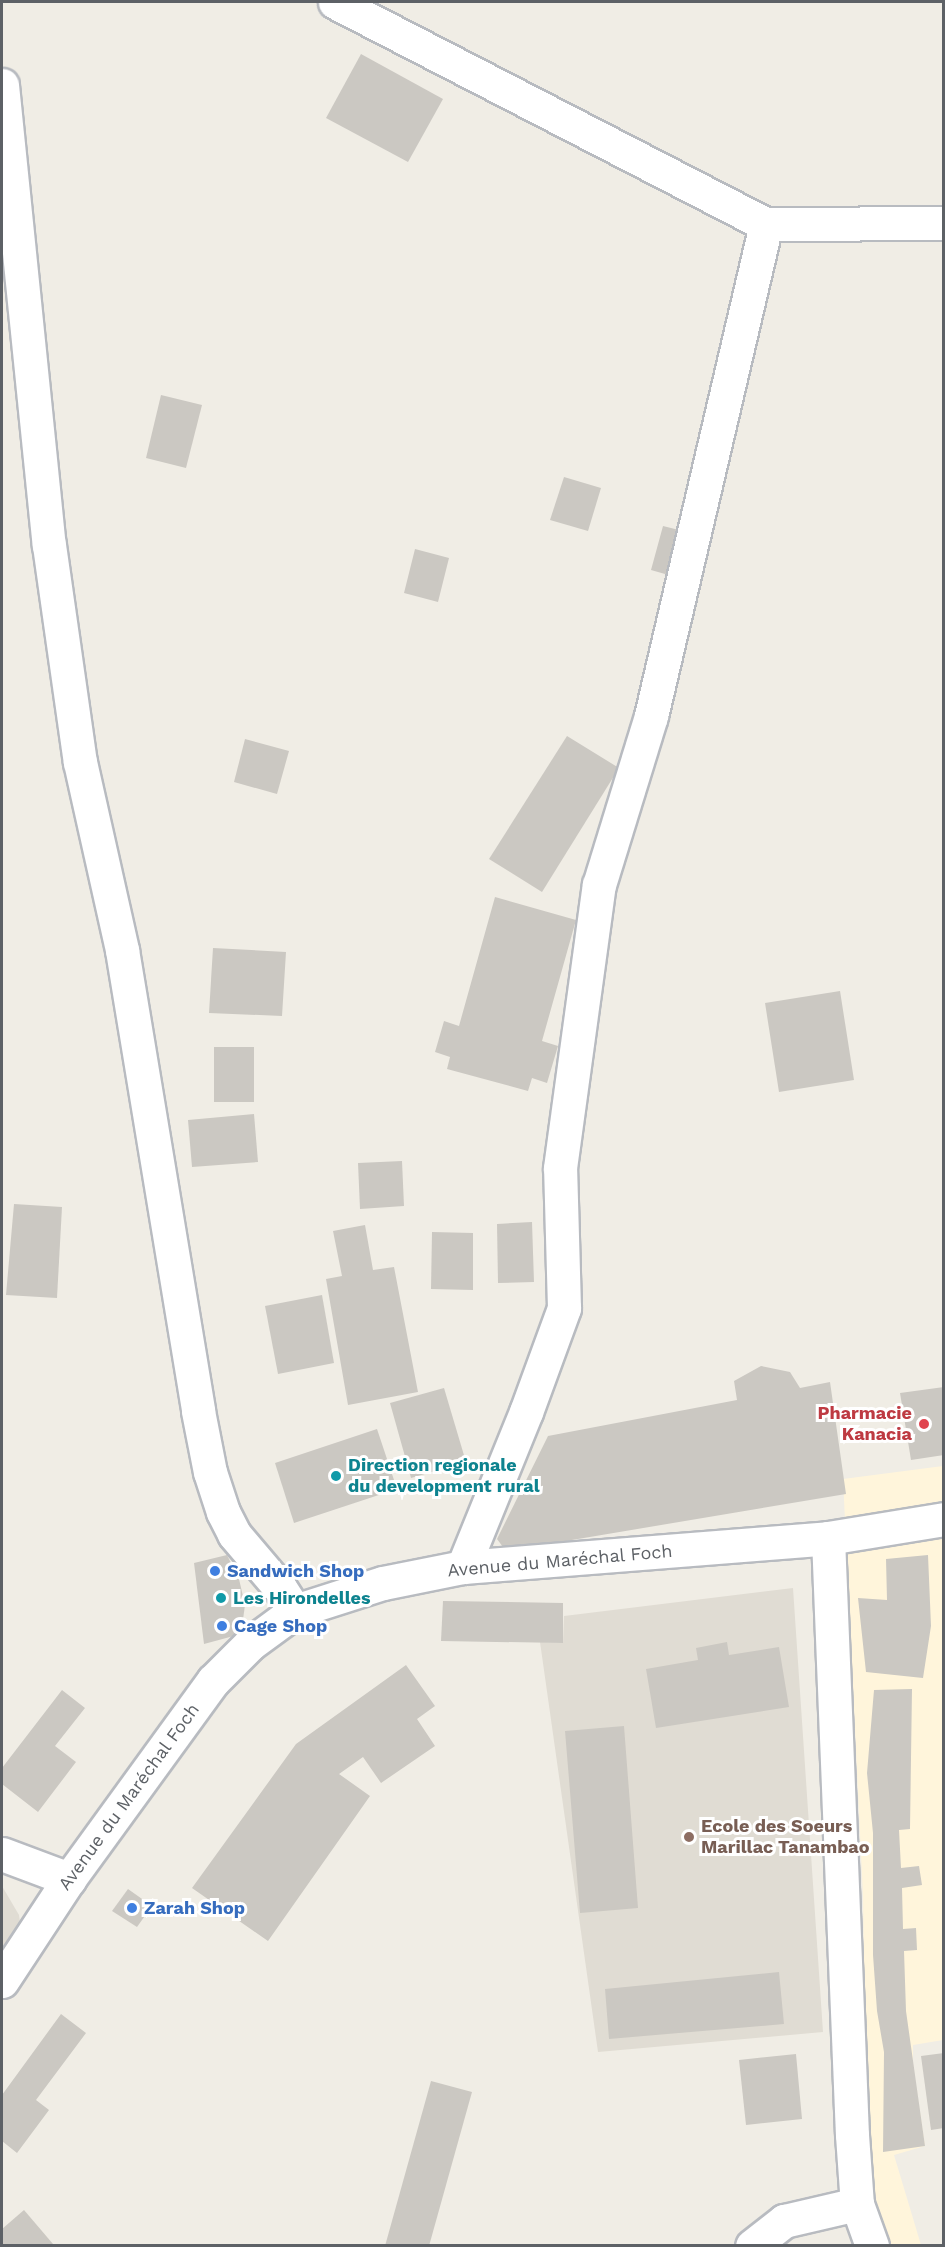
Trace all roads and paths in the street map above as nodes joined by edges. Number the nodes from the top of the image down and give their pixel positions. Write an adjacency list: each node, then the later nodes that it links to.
1 (335, 2): 4 (street)
2 (2, 85): 8 (street)
3 (944, 223): 4 (street)
4 (765, 225): 7 (street)
5 (944, 1519): 6 (street, Avenue du Maréchal Foch)
6 (828, 1538): 7 (street, Avenue du Maréchal Foch); 12 (street)
7 (463, 1567): 8 (street, Avenue du Maréchal Foch)
8 (295, 1611): 10 (street, Avenue du Maréchal Foch)
9 (2, 1854): 10 (street)
10 (69, 1879): 11 (street, Avenue du Maréchal Foch)
11 (2, 1981)
12 (857, 2204): 13 (street); 14 (street)
13 (752, 2246)
14 (872, 2246)

